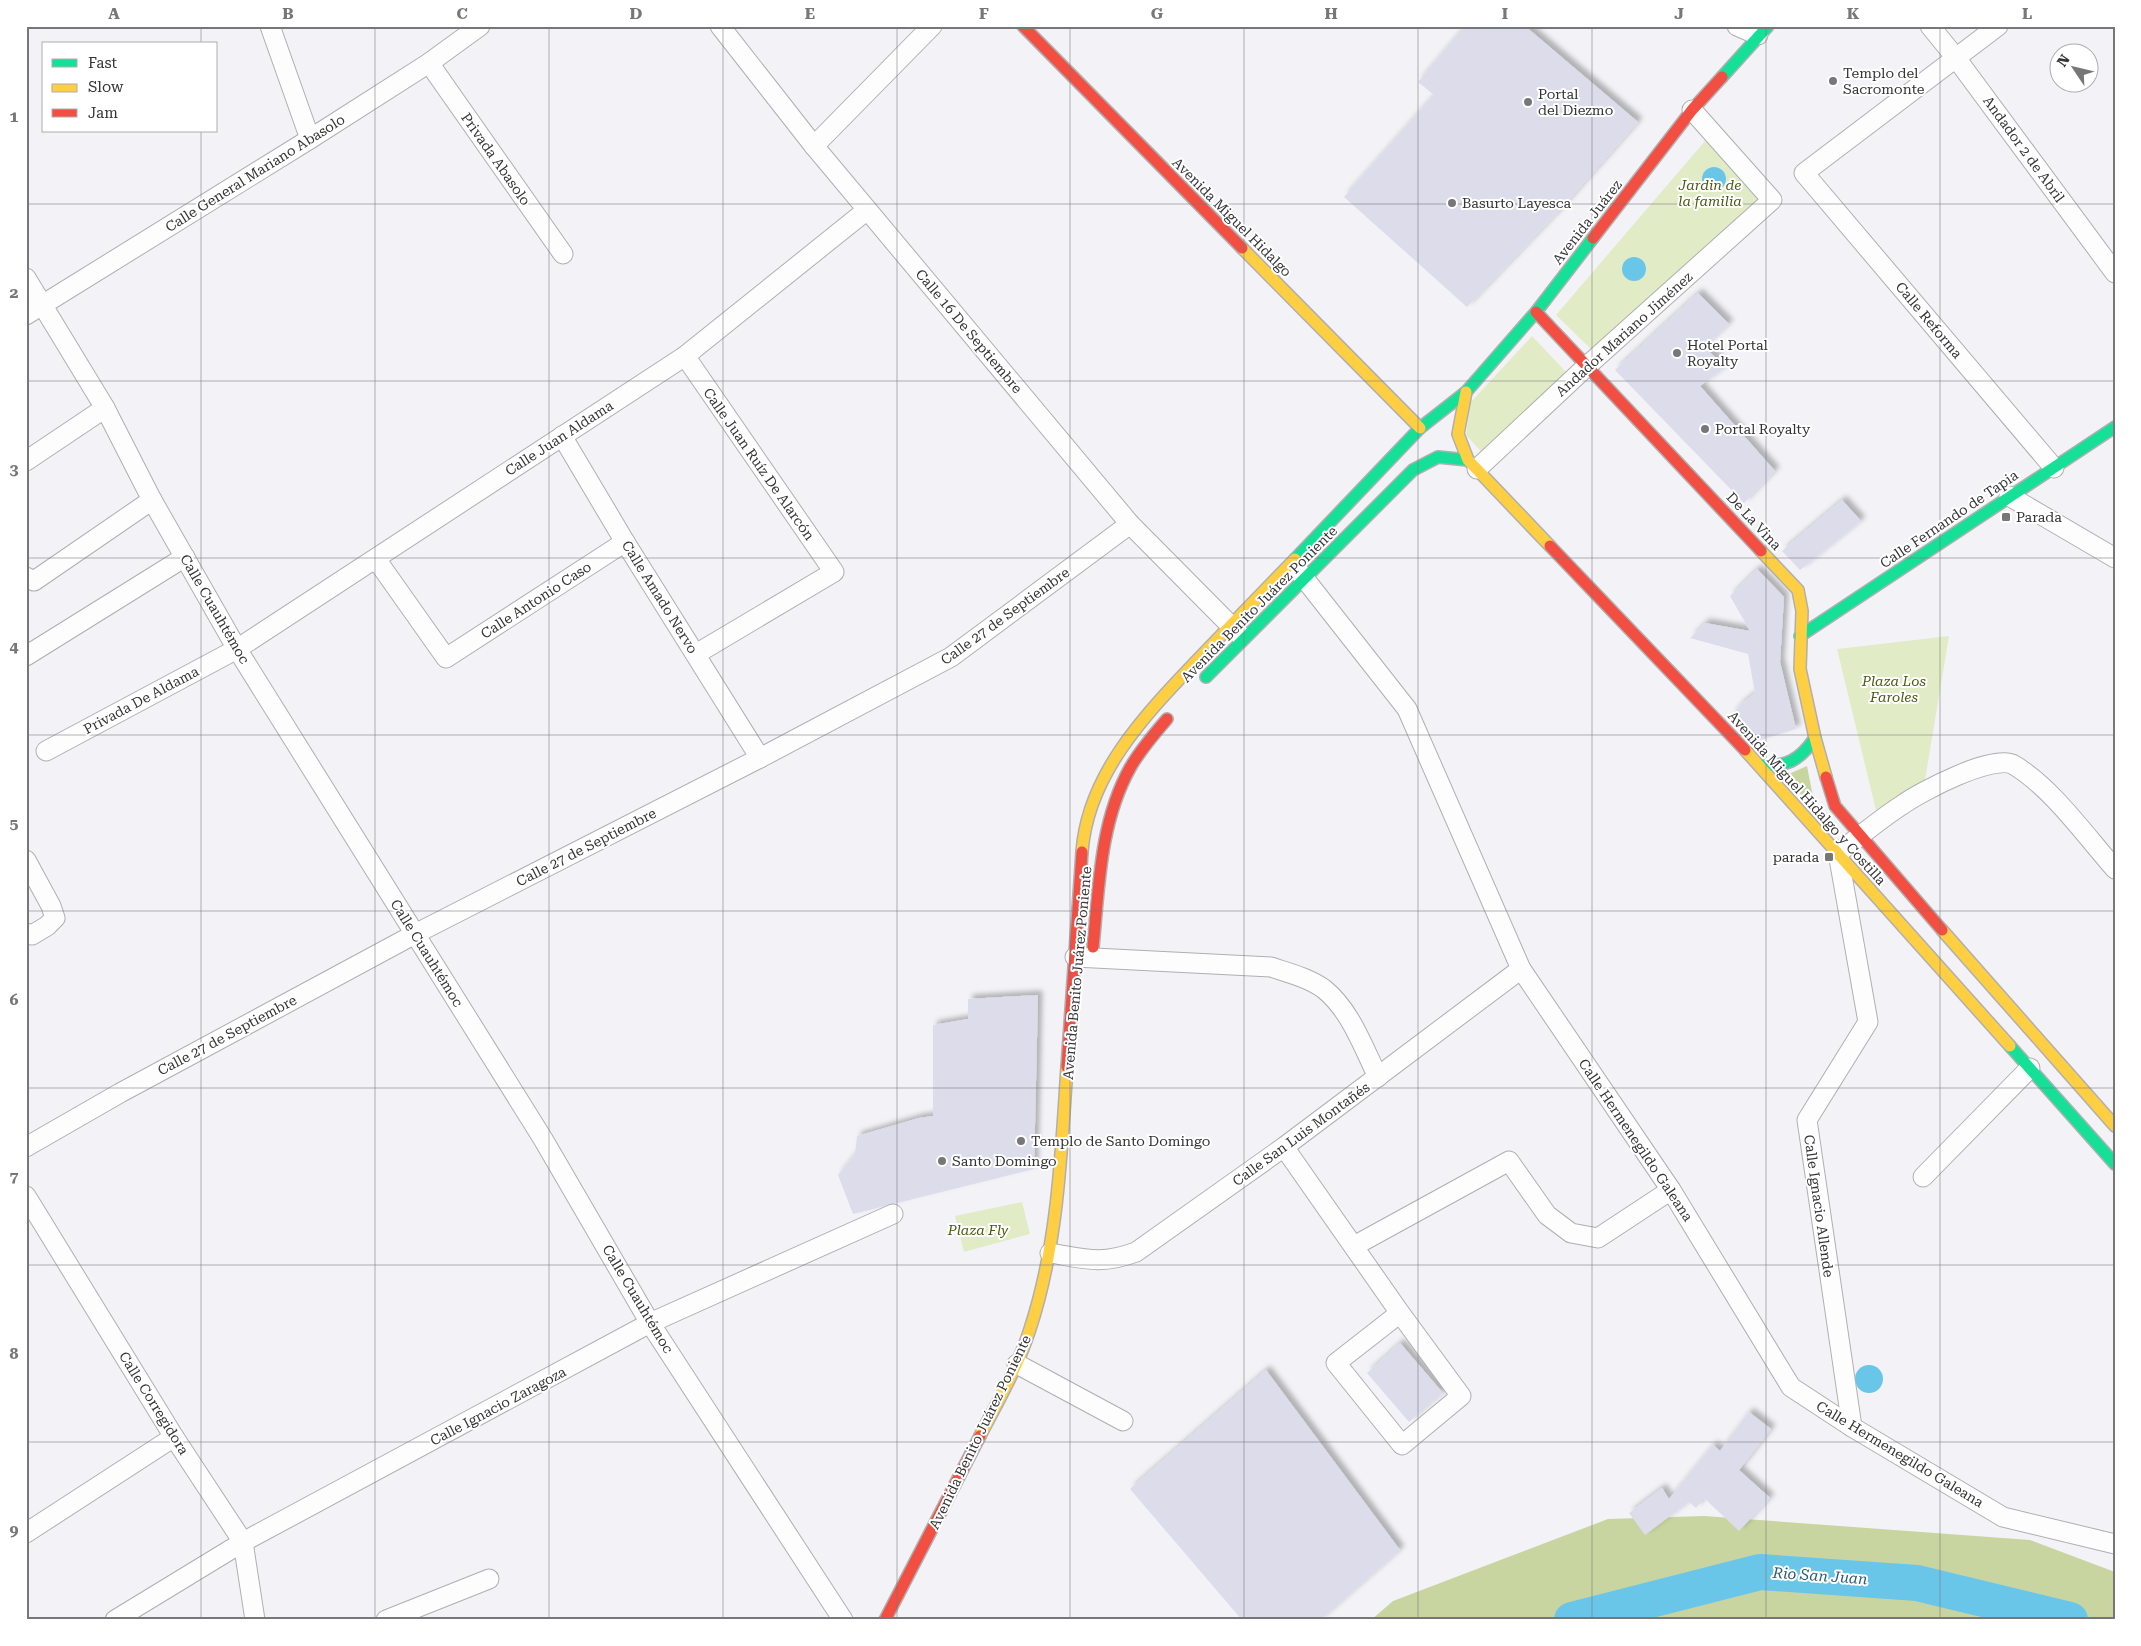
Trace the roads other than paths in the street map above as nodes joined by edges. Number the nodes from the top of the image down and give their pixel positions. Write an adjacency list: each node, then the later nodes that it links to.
1 (270, 26): 13 (street)
2 (480, 26): 11 (street, Calle General Mariano Abasolo)
3 (720, 26): 14 (street, Calle 16 De Septiembre)
4 (932, 26): 14 (street)
5 (1023, 26): 27 (street, Avenida Miguel Hidalgo)
6 (1737, 26): 9 (street)
7 (1930, 26): 10 (street, Andador 2 de Abril)
8 (1998, 26): 10 (street)
9 (1763, 31): 12 (street, Avenida Juárez)
10 (1956, 58): 17 (street, Andador 2 de Abril); 33 (street, Calle Reforma)
11 (428, 63): 13 (street, Calle General Mariano Abasolo); 16 (street, Privada Abasolo)
12 (1692, 110): 20 (street, Avenida Juárez); 23 (street, Andador Mariano Jiménez)
13 (310, 139): 19 (street, Calle General Mariano Abasolo)
14 (814, 146): 15 (street, Calle 16 De Septiembre)
15 (867, 210): 22 (street, Calle Juan Aldama); 37 (street, Calle 16 De Septiembre)
16 (563, 254)
17 (2115, 273)
18 (26, 278): 19 (street, Calle Cuauhtémoc)
19 (44, 306): 21 (street, Calle General Mariano Abasolo); 25 (street, Calle Cuauhtémoc)
20 (1536, 312): 23 (street, De La Vina); 24 (street, Avenida Juárez)
21 (26, 315)
22 (685, 356): 28 (street, Calle Juan Aldama); 48 (street, Calle Juan Ruíz De Alarcón)
23 (1587, 366): 32 (street, Andador Mariano Jiménez); 46 (street, De La Vina)
24 (1466, 392): 27 (street, Avenida Juárez); 32 (street)
25 (105, 408): 31 (street); 35 (street, Calle Cuauhtémoc)
26 (2115, 427): 33 (street, Calle Fernando de Tapia)
27 (1420, 428): 29 (street); 42 (street, Avenida Benito Juárez Poniente)
28 (562, 436): 38 (street, Calle Amado Nervo); 41 (street, Calle Juan Aldama)
29 (1420, 445)
30 (1414, 457): 36 (street)
31 (26, 462)
32 (1472, 465): 36 (street, Avenida Benito Juárez Poniente); 55 (street, Avenida Miguel Hidalgo y Costilla)
33 (2054, 468): 34 (street, Calle Fernando de Tapia)
34 (2009, 496): 40 (street); 46 (street, Calle Fernando de Tapia)
35 (152, 500): 39 (street, Calle Cuauhtémoc); 43 (street)
36 (1380, 504): 44 (street, Avenida Benito Juárez Poniente)
37 (1130, 524): 45 (street, Calle 16 De Septiembre); 54 (street, Calle 27 de Septiembre)
38 (625, 542): 41 (street, Calle Antonio Caso); 48 (street, Calle Amado Nervo)
39 (185, 557): 47 (street, Calle Cuauhtémoc); 49 (street)
40 (2115, 558)
41 (376, 559): 47 (street, Calle Juan Aldama)
42 (1292, 562): 44 (street, Calle Hermenegildo Galeana); 45 (street, Avenida Benito Juárez Poniente)
43 (26, 577)
44 (1304, 578): 45 (street, Avenida Benito Juárez Poniente); 64 (street, Calle Hermenegildo Galeana)
45 (1236, 632): 50 (street, Avenida Benito Juárez Poniente); 63 (street, Avenida Benito Juárez Poniente)
46 (1800, 636): 52 (street, De La Vina)
47 (237, 648): 53 (street, Privada De Aldama); 62 (street, Calle Cuauhtémoc)
48 (696, 654): 54 (street, Calle Amado Nervo)
49 (26, 656)
50 (1198, 686)
51 (1172, 713): 63 (street, Avenida Benito Juárez Poniente)
52 (1815, 738): 55 (street); 56 (street, De La Vina)
53 (46, 751)
54 (760, 758): 62 (street, Calle 27 de Septiembre)
55 (1759, 765): 58 (street, Avenida Miguel Hidalgo y Costilla)
56 (1836, 806): 57 (street, Avenida Miguel Hidalgo y Costilla)
57 (1859, 836): 58 (street); 60 (street); 67 (street, Avenida Miguel Hidalgo y Costilla)
58 (1838, 854): 65 (street, Avenida Miguel Hidalgo y Costilla); 81 (street, Calle Ignacio Allende)
59 (26, 860): 61 (street)
60 (2115, 869)
61 (26, 933)
62 (415, 934): 68 (street, Calle 27 de Septiembre); 78 (street, Calle Cuauhtémoc)
63 (1086, 961): 66 (street); 76 (street, Avenida Benito Juárez Poniente)
64 (1521, 969): 66 (street, Calle San Luis Montañés); 72 (street, Calle Hermenegildo Galeana)
65 (2030, 1068): 70 (street, Avenida Miguel Hidalgo y Costilla); 71 (street)
66 (1378, 1077): 69 (street, Calle San Luis Montañés)
67 (2115, 1126)
68 (26, 1147)
69 (1284, 1147): 75 (street); 76 (street, Calle San Luis Montañés)
70 (2115, 1164)
71 (1923, 1177)
72 (1671, 1190): 75 (street); 81 (street, Calle Hermenegildo Galeana)
73 (26, 1196): 82 (street, Calle Corregidora)
74 (893, 1214): 78 (street, Calle Ignacio Zaragoza)
75 (1354, 1246): 77 (street)
76 (1061, 1255): 79 (street, Avenida Benito Juárez Poniente)
77 (1400, 1314): 77 (street)
78 (650, 1324): 84 (street, Calle Ignacio Zaragoza); 90 (street, Calle Cuauhtémoc)
79 (1025, 1370): 80 (street); 91 (street, Avenida Benito Juárez Poniente)
80 (1123, 1421)
81 (1852, 1427): 85 (street, Calle Hermenegildo Galeana)
82 (174, 1437): 83 (street); 84 (street, Calle Corregidora)
83 (26, 1533)
84 (243, 1542): 87 (street, Calle Ignacio Zaragoza); 88 (street, Calle Corregidora)
85 (2115, 1544)
86 (489, 1579): 89 (street)
87 (115, 1620)
88 (255, 1620)
89 (386, 1620)
90 (843, 1620)
91 (885, 1620)

